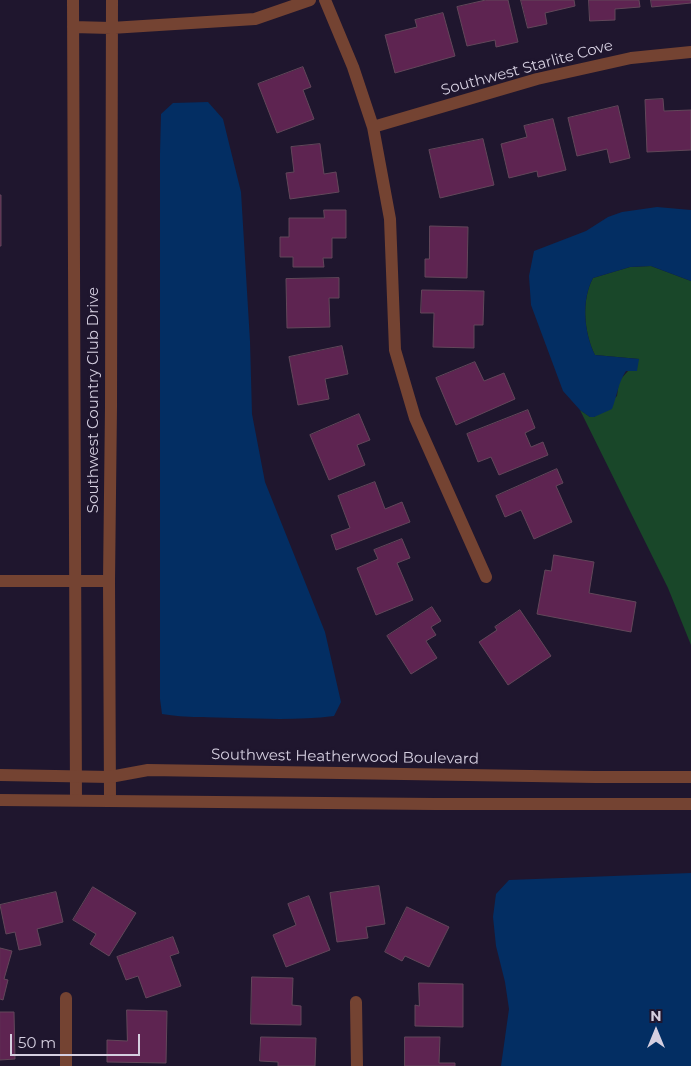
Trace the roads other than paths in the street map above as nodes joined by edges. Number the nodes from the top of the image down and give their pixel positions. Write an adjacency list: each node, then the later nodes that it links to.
1 (73, 0): 5 (street, Southwest Country Club Drive)
2 (112, 0): 6 (street, Southwest Country Club Drive)
3 (310, 0): 6 (street)
4 (325, 0): 8 (street)
5 (73, 27): 6 (street); 12 (street, Southwest Country Club Drive)
6 (111, 28): 11 (street, Southwest Country Club Drive)
7 (691, 52): 8 (street, Southwest Starlite Cove)
8 (373, 127): 9 (street)
9 (486, 577)
10 (0, 581): 12 (street)
11 (109, 581): 12 (street); 15 (street, Southwest Country Club Drive)
12 (76, 582): 14 (street, Southwest Country Club Drive)
13 (0, 776): 14 (street, Southwest Heatherwood Boulevard)
14 (76, 777): 15 (street, Southwest Heatherwood Boulevard); 18 (street, Southwest Country Club Drive)
15 (110, 777): 16 (street, Southwest Heatherwood Boulevard); 19 (street, Southwest Country Club Drive)
16 (691, 777)
17 (0, 800): 18 (street)
18 (76, 800): 19 (street)
19 (110, 800): 20 (street)
20 (691, 804)
21 (66, 998): 23 (street)
22 (356, 1002): 24 (street)
23 (66, 1066)
24 (357, 1066)

